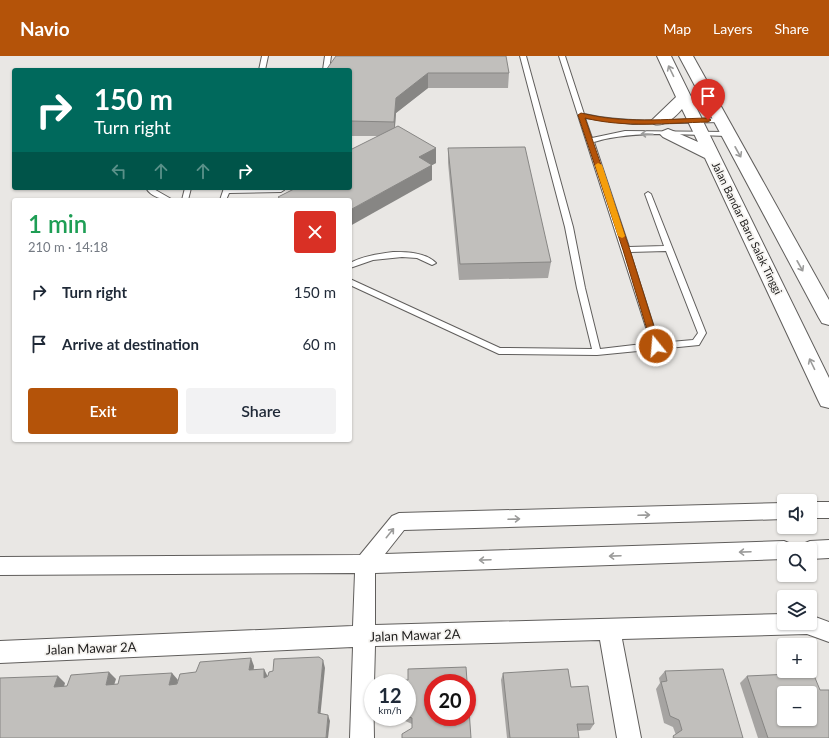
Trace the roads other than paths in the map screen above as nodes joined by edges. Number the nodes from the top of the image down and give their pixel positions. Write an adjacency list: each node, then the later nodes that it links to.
1 (265, 56): 7 (lane)
2 (328, 56): 8 (lane)
3 (523, 56): 28 (lane)
4 (562, 56): 10 (lane)
5 (664, 56): 9 (main road, Jalan Bandar Baru Salak Tinggi, one-way to 5)
6 (686, 56): 12 (main road)
7 (262, 68)
8 (326, 68)
9 (684, 97): 11 (main road, Jalan Bandar Baru Salak Tinggi); 13 (main road)
10 (581, 115): 13 (lane); 14 (lane)
11 (698, 127): 12 (lane); 12 (lane); 13 (lane); 13 (lane); 15 (main road, Jalan Bandar Baru Salak Tinggi)
12 (725, 127): 26 (main road, one-way to 26)
13 (664, 128): 14 (lane, one-way to 14); 15 (main road)
14 (590, 141): 22 (lane)
15 (712, 155): 29 (main road, Jalan Bandar Baru Salak Tinggi, one-way to 15)
16 (150, 190): 20 (lane)
17 (226, 190): 18 (lane)
18 (281, 190)
19 (648, 194): 21 (lane)
20 (166, 198)
21 (669, 248): 22 (lane); 27 (lane)
22 (626, 250): 27 (lane)
23 (432, 263): 24 (lane)
24 (352, 265)
25 (352, 283): 28 (lane)
26 (829, 318)
27 (656, 346): 28 (lane)
28 (597, 352)
29 (829, 400)
30 (817, 510): 31 (street)
31 (829, 510)
32 (777, 511): 36 (street, one-way to 32)
33 (829, 549): 35 (street)
34 (777, 550): 36 (street, one-way to 36)
35 (817, 550)
36 (365, 564): 37 (street); 40 (street)
37 (0, 566)
38 (609, 629): 39 (street, Jalan Mawar 2A); 40 (street, Jalan Mawar 2A); 43 (street)
39 (829, 632)
40 (364, 636): 41 (street, Jalan Mawar 2A); 42 (street)
41 (0, 652)
42 (362, 738)
43 (629, 738)

